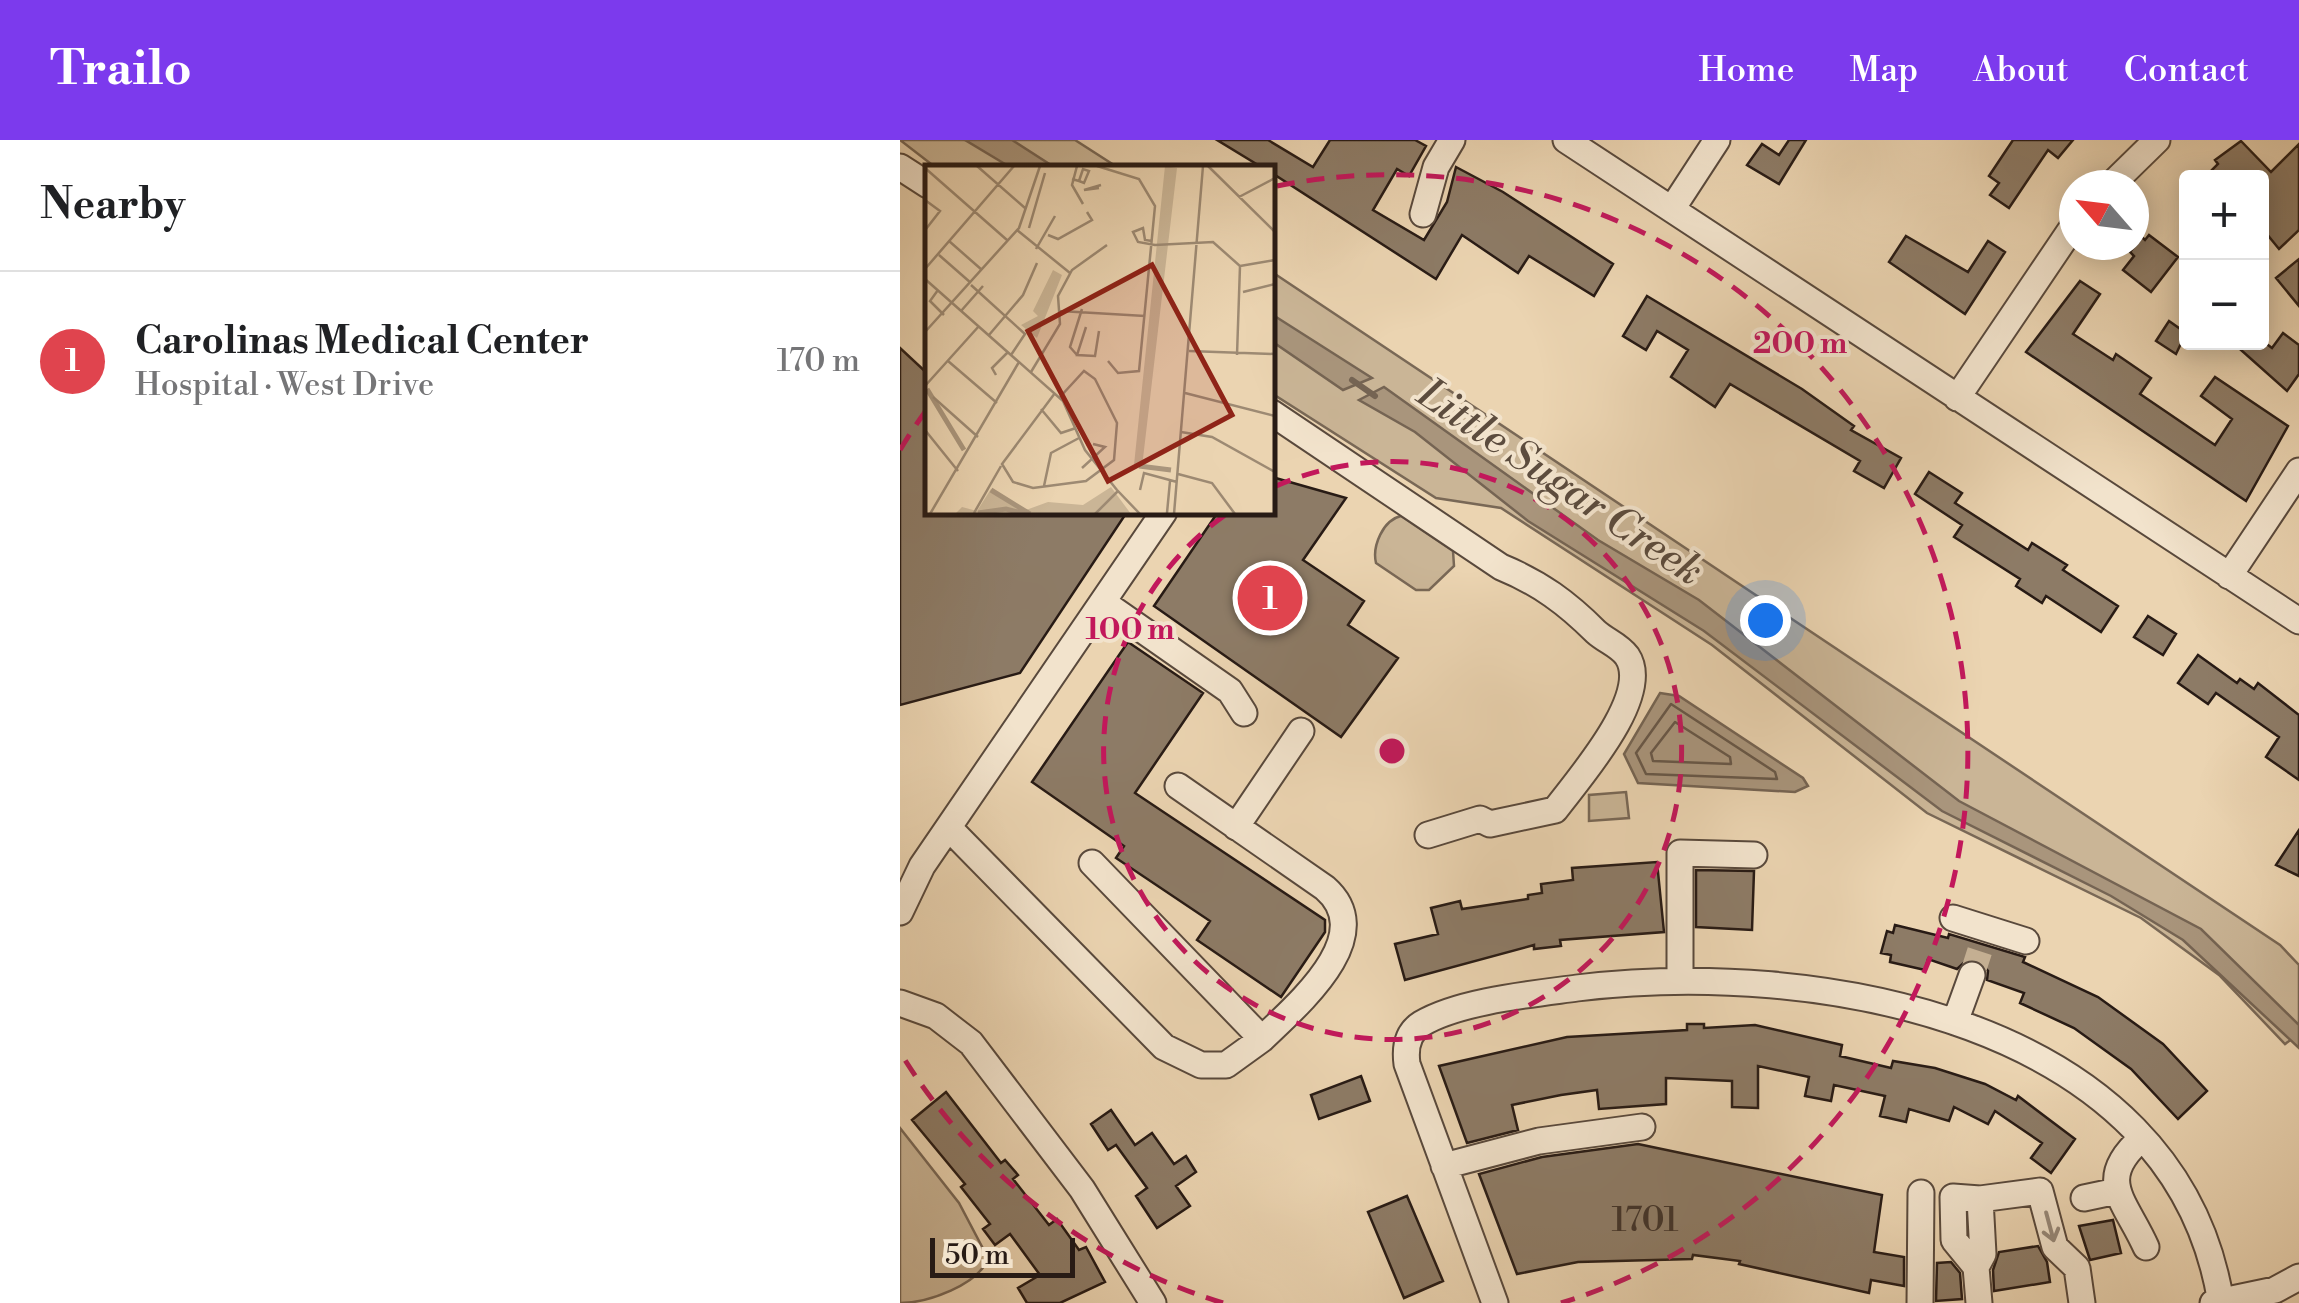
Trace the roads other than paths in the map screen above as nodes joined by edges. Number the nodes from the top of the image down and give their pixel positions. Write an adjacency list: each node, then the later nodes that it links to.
1 (1452, 140): 9 (street)
2 (1566, 140): 8 (street)
3 (1717, 140): 8 (street)
4 (2157, 140): 6 (street)
5 (900, 167): 7 (street)
6 (2126, 170)
7 (925, 183)
8 (1672, 209): 11 (street)
9 (1422, 214)
10 (2059, 247): 11 (street)
11 (1958, 398): 15 (street)
12 (1275, 415): 21 (street)
13 (2299, 471): 15 (street)
14 (1162, 515): 16 (street)
15 (2230, 576): 17 (street)
16 (1104, 603): 18 (street); 22 (street)
17 (2299, 621)
18 (1244, 713)
19 (1301, 731): 23 (street)
20 (1178, 786): 23 (street)
21 (1490, 824)
22 (949, 828): 26 (street); 33 (street)
23 (1236, 828): 33 (street)
24 (1754, 855): 30 (street)
25 (1092, 864): 33 (street)
26 (900, 912)
27 (1953, 918): 28 (street)
28 (2026, 941)
29 (1972, 975): 32 (street)
30 (1680, 982): 32 (street); 36 (street)
31 (900, 1003): 44 (street)
32 (1955, 1022): 35 (street)
33 (1262, 1039)
34 (1642, 1128): 36 (street)
35 (2142, 1138): 37 (street); 43 (street)
36 (1444, 1166): 45 (street)
37 (2117, 1191): 39 (street); 40 (street)
38 (1921, 1193): 46 (street)
39 (2084, 1198)
40 (2146, 1247)
41 (2299, 1277): 42 (street)
42 (2287, 1291): 43 (street)
43 (2218, 1302)
44 (1153, 1303)
45 (1495, 1303)
46 (1920, 1303)
47 (1979, 1303): 48 (street, one-way to 48)
48 (2082, 1303)

